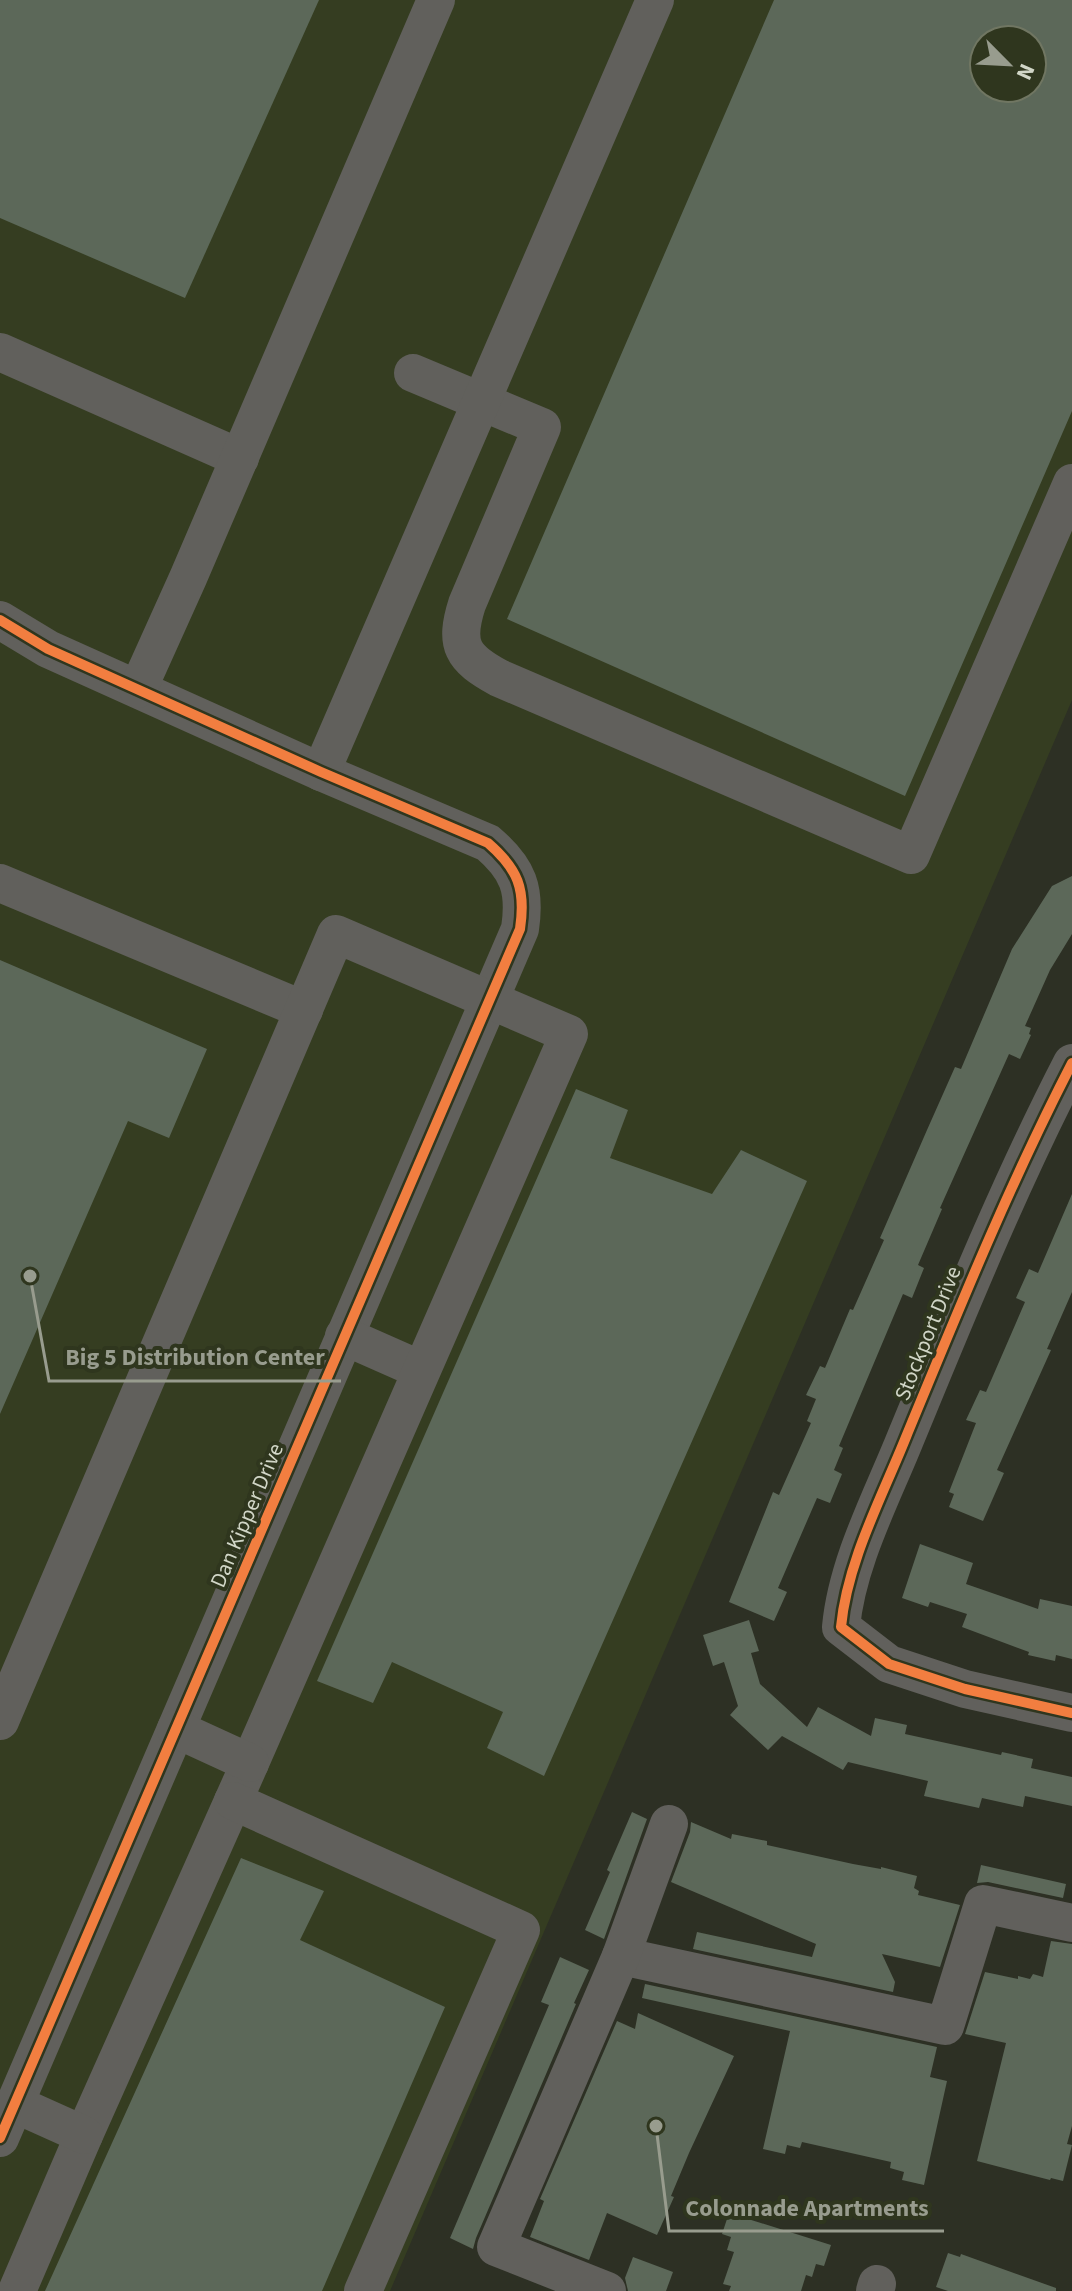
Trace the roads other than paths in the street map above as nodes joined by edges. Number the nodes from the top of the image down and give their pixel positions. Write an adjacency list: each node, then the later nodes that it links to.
1 (436, 0): 6 (street)
2 (655, 0): 5 (street)
3 (0, 352): 6 (street)
4 (413, 373): 5 (street)
5 (483, 402): 7 (street); 10 (street)
6 (240, 458): 9 (street)
7 (1072, 483)
8 (0, 620): 9 (street)
9 (138, 689): 10 (street)
10 (321, 772): 12 (street, Dan Kipper Drive)
11 (0, 883): 13 (street)
12 (489, 1000): 13 (street); 15 (street, Dan Kipper Drive); 16 (street)
13 (304, 1010): 18 (street)
14 (1072, 1063): 17 (street, Stockport Drive)
15 (344, 1336): 16 (street); 19 (street, Dan Kipper Drive)
16 (421, 1370): 20 (street)
17 (1072, 1713)
18 (0, 1721)
19 (176, 1729): 20 (street); 25 (street, Dan Kipper Drive)
20 (250, 1763): 21 (street)
21 (233, 1801): 26 (street); 28 (street)
22 (669, 1824): 24 (street)
23 (1072, 1923): 24 (street)
24 (621, 1956): 29 (street)
25 (7, 2121): 26 (street)
26 (84, 2135): 27 (street)
27 (17, 2291)
28 (363, 2291)
29 (607, 2291)

